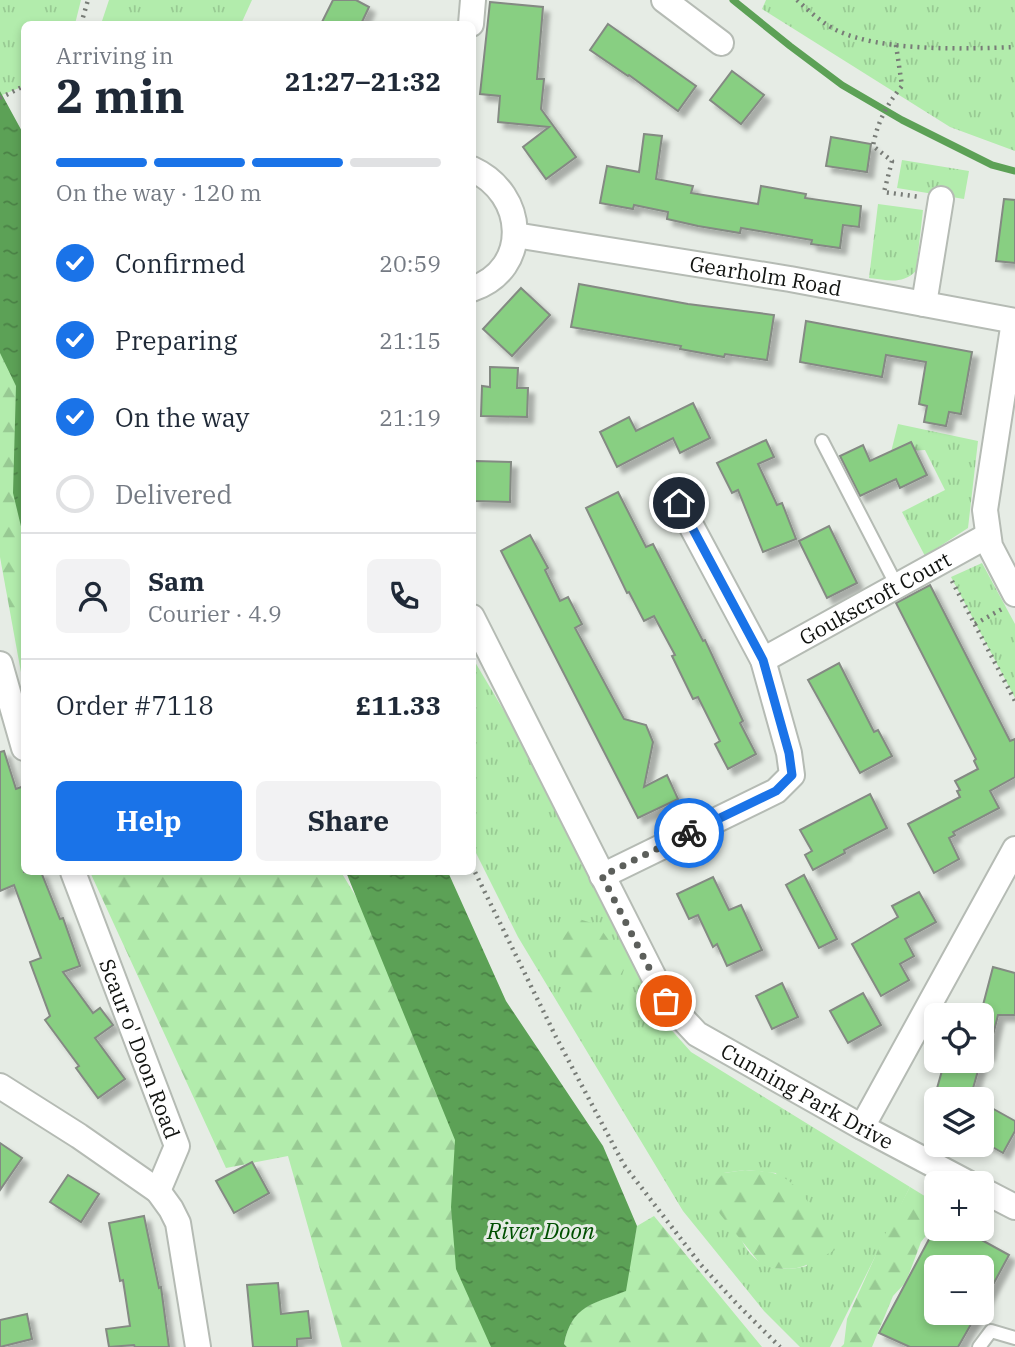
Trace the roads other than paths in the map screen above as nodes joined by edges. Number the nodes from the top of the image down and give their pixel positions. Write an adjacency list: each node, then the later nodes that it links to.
1 (473, 0): 3 (street)
2 (664, 0): 4 (street)
3 (471, 21)
4 (721, 43)
5 (476, 171): 7 (street)
6 (941, 199): 9 (street)
7 (515, 235): 8 (street); 9 (street, Gearholm Road)
8 (476, 287)
9 (924, 304): 10 (street, Gearholm Road)
10 (1015, 321): 13 (street)
11 (822, 441): 14 (lane)
12 (679, 503): 17 (street)
13 (987, 536): 14 (street, Goukscroft Court); 15 (street)
14 (897, 586): 17 (street, Goukscroft Court)
15 (1010, 601)
16 (476, 625): 22 (street, Cunning Park Drive)
17 (763, 660): 22 (street)
18 (0, 664): 19 (street)
19 (21, 738)
20 (1015, 849): 24 (street)
21 (74, 875): 26 (street, Scaur o' Doon Road)
22 (602, 876): 24 (street, Cunning Park Drive)
23 (0, 1086): 26 (street)
24 (862, 1127): 25 (street, Cunning Park Drive)
25 (945, 1171)
26 (158, 1191): 30 (street)
27 (994, 1197): 28 (street)
28 (1015, 1208)
29 (1015, 1338): 31 (lane)
30 (198, 1347)
31 (979, 1347)

